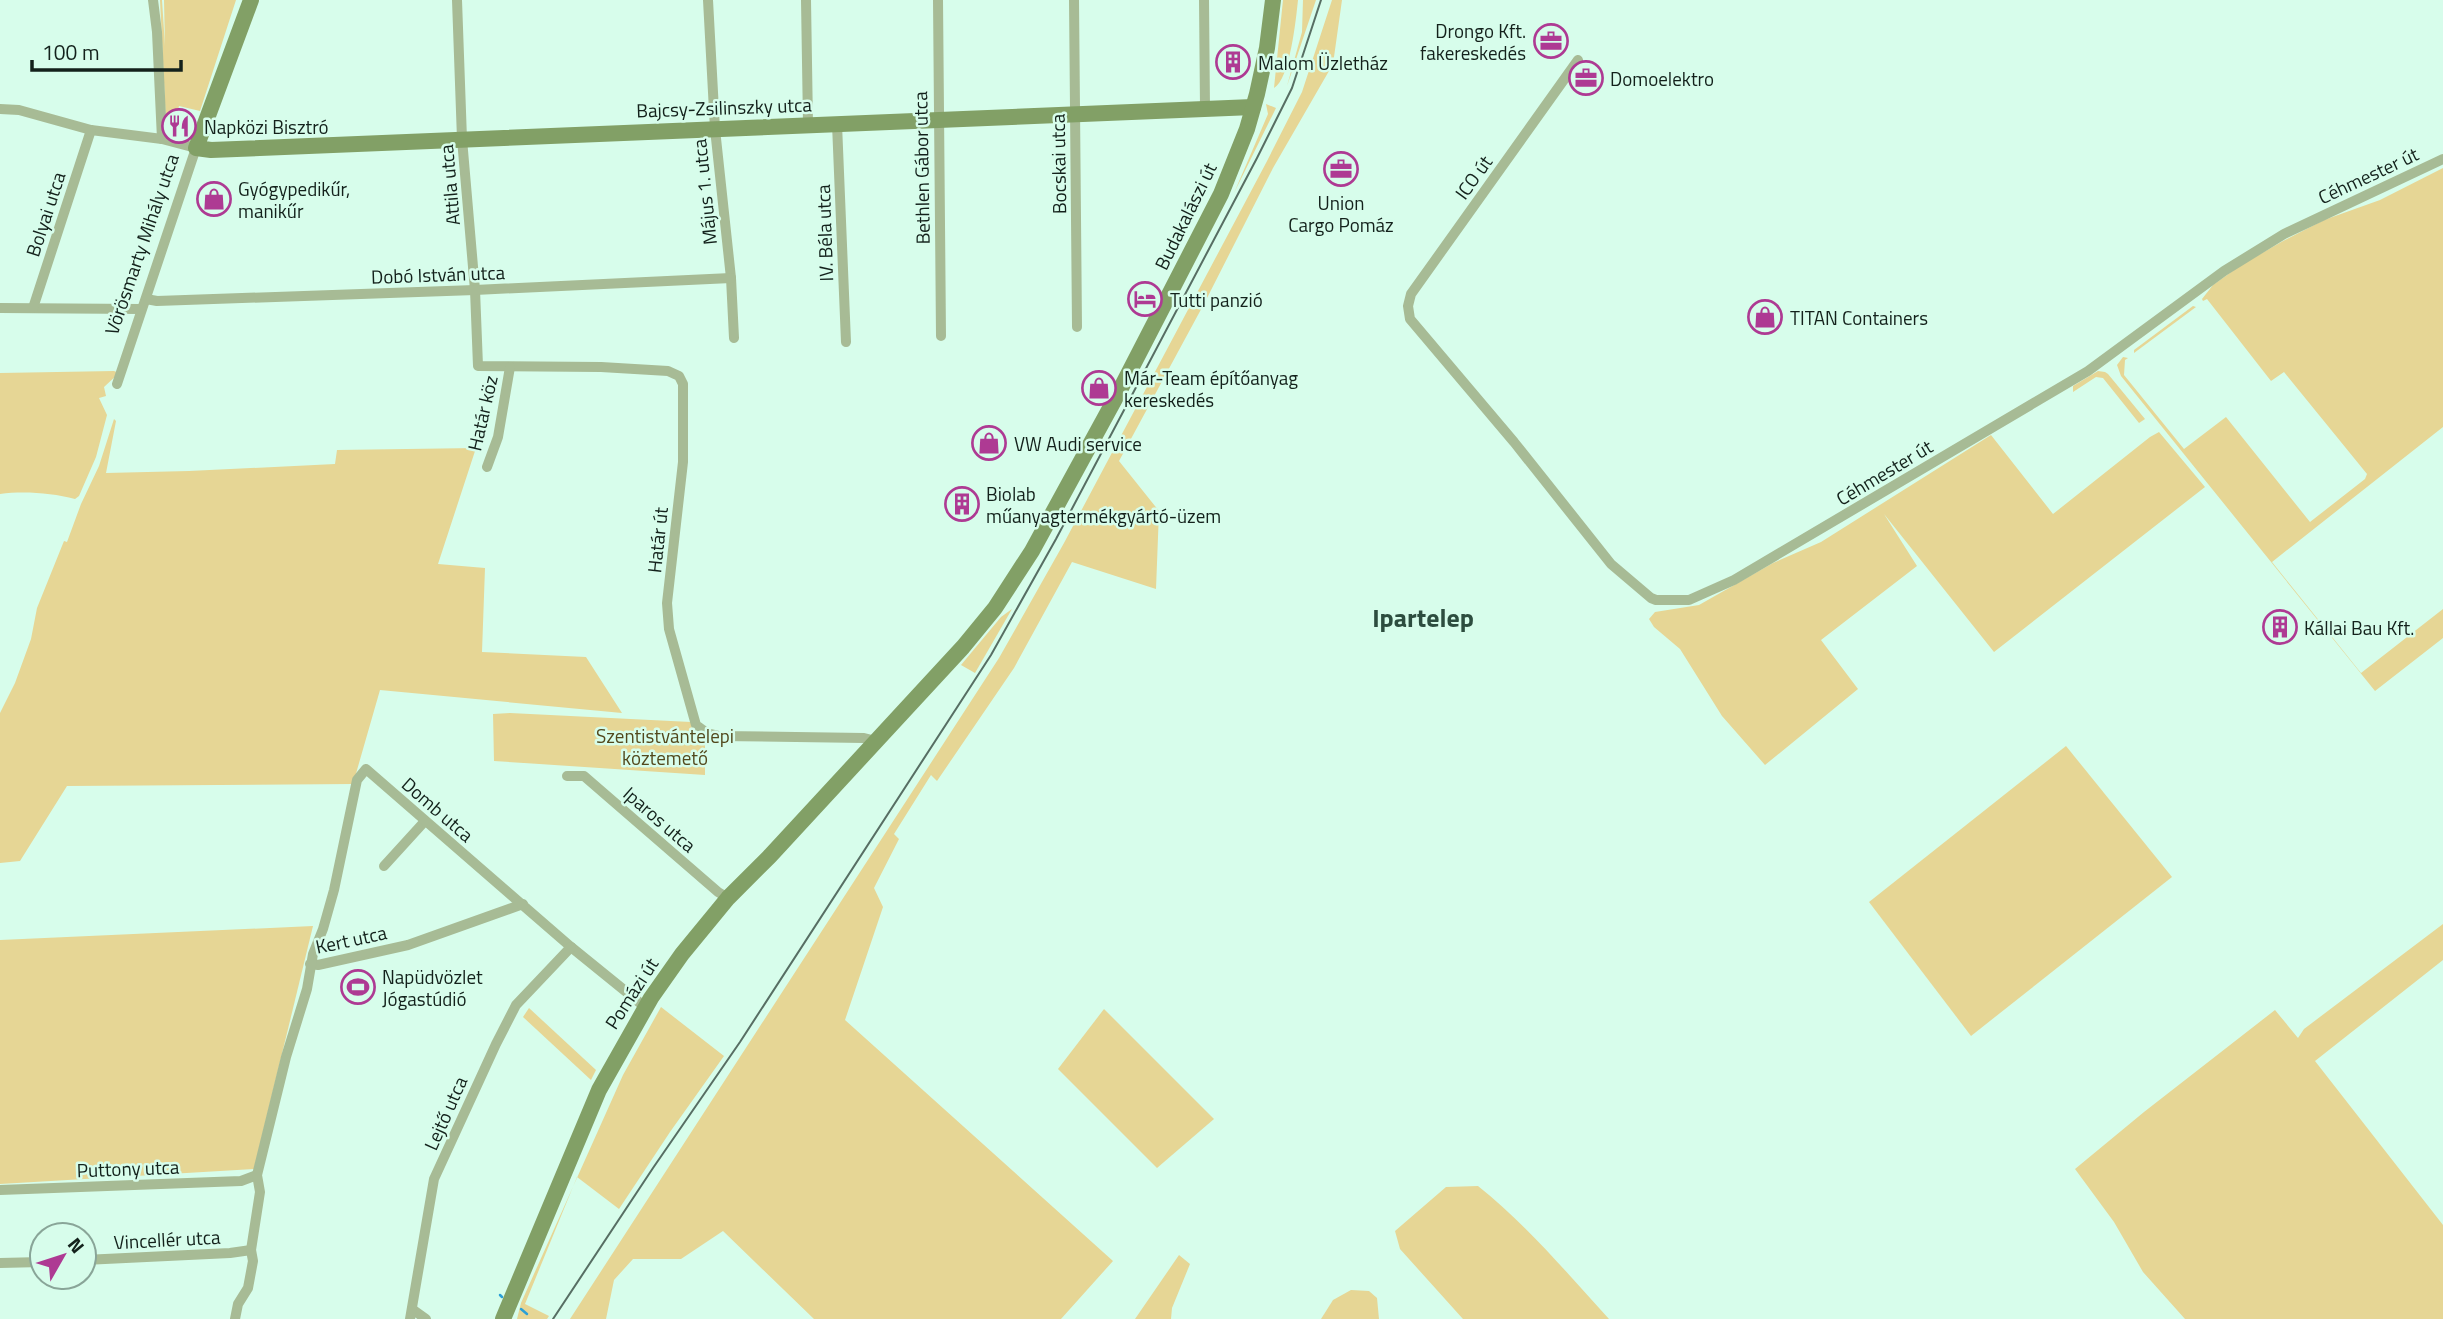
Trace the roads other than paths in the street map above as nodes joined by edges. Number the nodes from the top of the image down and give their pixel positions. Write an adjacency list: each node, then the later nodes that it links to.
1 (153, 0): 20 (street)
2 (251, 0): 22 (main road, Vörösmarty Mihály utca)
3 (457, 0): 21 (street, Attila utca)
4 (708, 0): 18 (street, Május 1. utca)
5 (806, 0): 16 (street)
6 (938, 0): 15 (street, Bethlen Gábor utca)
7 (1074, 0): 14 (street, Bocskai utca)
8 (1204, 0): 12 (street)
9 (1273, 0): 11 (main road, Budakalászi út)
10 (1578, 60): 29 (street, ICO út)
11 (1253, 107): 12 (main road, Bajcsy-Zsilinszky utca); 38 (main road, Budakalászi út)
12 (1205, 108): 14 (main road, Bajcsy-Zsilinszky utca)
13 (0, 109): 19 (street)
14 (1074, 114): 15 (main road, Bajcsy-Zsilinszky utca); 30 (street, Bocskai utca)
15 (938, 120): 17 (main road, Bajcsy-Zsilinszky utca); 31 (street, Bethlen Gábor utca)
16 (808, 124): 17 (main road, Bajcsy-Zsilinszky utca); 18 (main road, Bajcsy-Zsilinszky utca)
17 (837, 124): 33 (street, IV. Béla utca)
18 (715, 129): 21 (main road, Bajcsy-Zsilinszky utca); 24 (street, Május 1. utca)
19 (91, 130): 20 (street); 28 (street, Bolyai utca)
20 (162, 139): 22 (street)
21 (462, 139): 22 (main road, Bajcsy-Zsilinszky utca); 25 (street, Attila utca)
22 (196, 148): 26 (street, Vörösmarty Mihály utca)
23 (2443, 159): 29 (street, Céhmester út)
24 (731, 278): 25 (street, Dobó István utca); 32 (street, Május 1. utca)
25 (475, 290): 26 (street, Dobó István utca); 34 (street, Attila utca)
26 (143, 304): 28 (street, Dobó István utca); 36 (street, Vörösmarty Mihály utca)
27 (0, 308): 28 (street, Dobó István utca)
28 (33, 308)
29 (1410, 319)
30 (1077, 327)
31 (941, 336)
32 (734, 338)
33 (846, 342)
34 (478, 366): 35 (street, Határ út)
35 (510, 367): 37 (street, Határ köz); 38 (street, Határ út)
36 (117, 384)
37 (487, 467)
38 (876, 741): 42 (main road, Pomázi út)
39 (567, 776): 42 (street, Iparos utca)
40 (425, 821): 41 (street); 43 (street, Domb utca); 45 (street, Domb utca)
41 (384, 866)
42 (728, 898): 46 (main road, Pomázi út)
43 (523, 904): 44 (street, Domb utca); 45 (street, Kert utca)
44 (571, 947): 46 (street, Domb utca); 53 (street, Lejtő utca)
45 (310, 964): 47 (street, Kert utca)
46 (645, 1007): 56 (main road, Pomázi út)
47 (257, 1175): 48 (street, Puttony utca); 49 (street, Kert utca)
48 (0, 1190)
49 (251, 1250): 50 (street, Vincellér utca); 54 (street, Kert utca)
50 (98, 1259)
51 (28, 1262): 52 (street)
52 (0, 1263)
53 (411, 1314): 55 (street)
54 (235, 1319)
55 (426, 1319)
56 (503, 1319)

